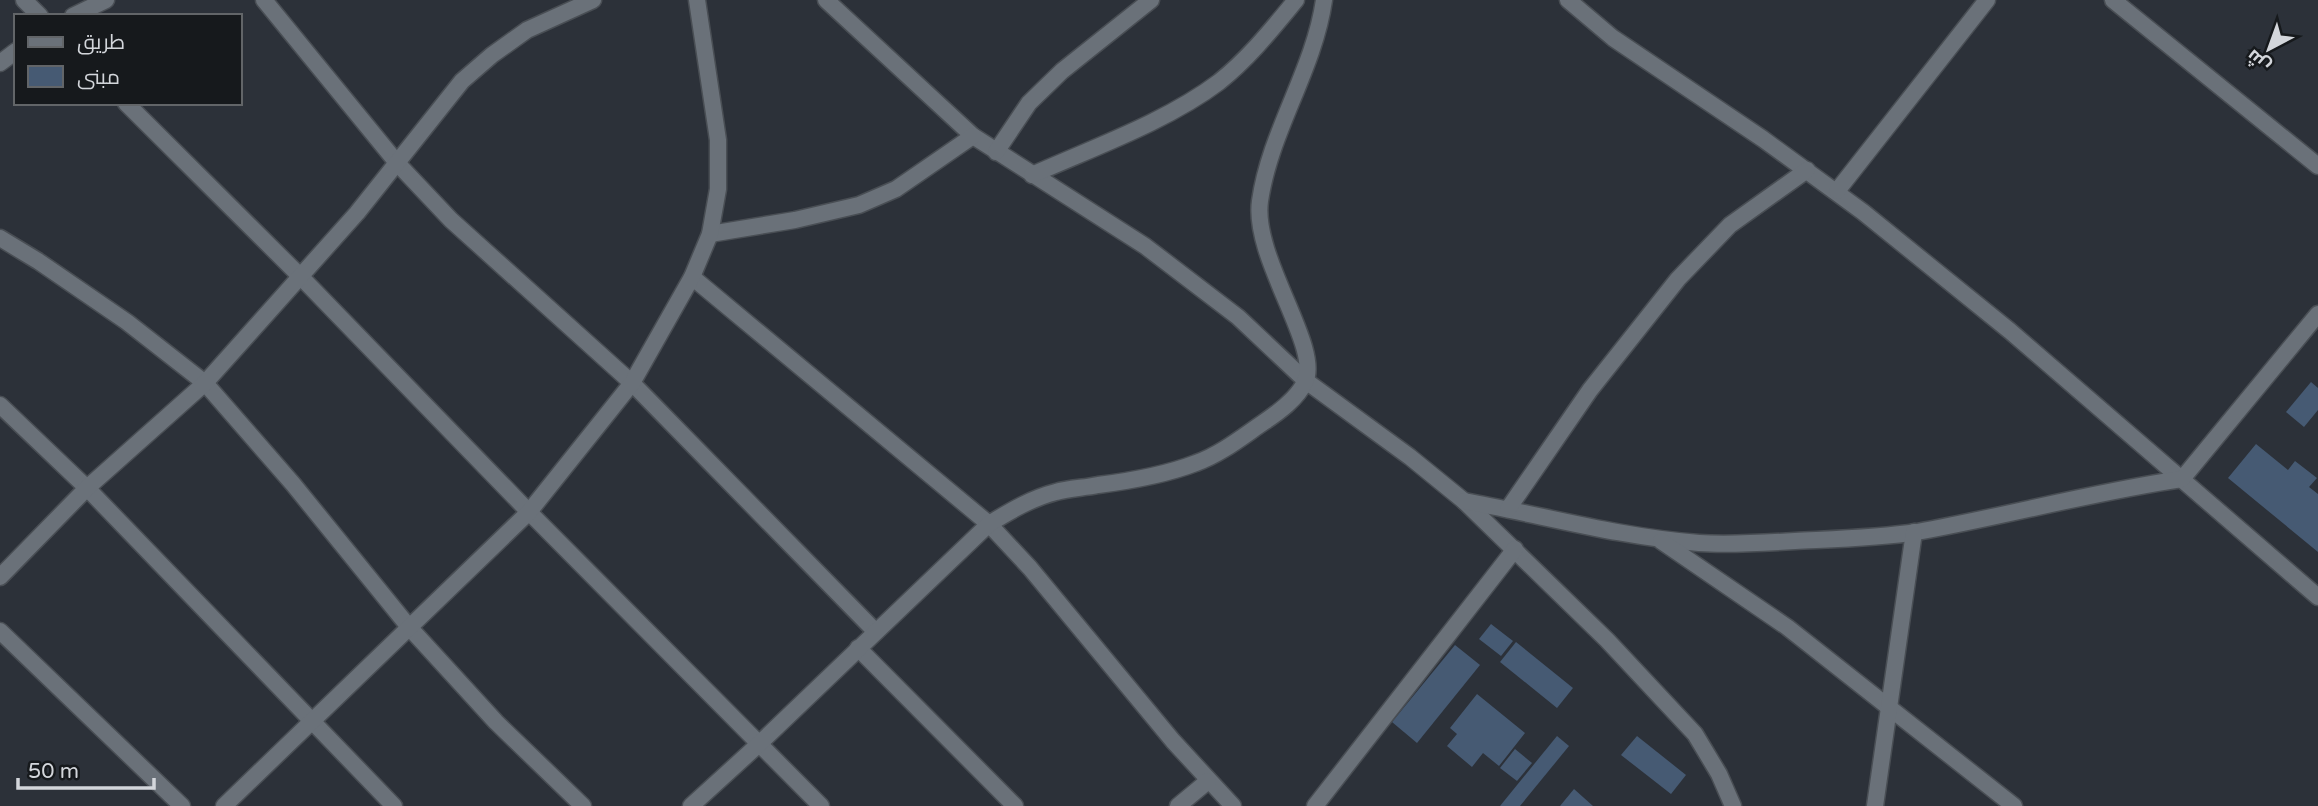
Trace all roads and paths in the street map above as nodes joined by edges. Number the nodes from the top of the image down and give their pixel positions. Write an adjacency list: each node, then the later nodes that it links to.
1 (24, 0): 13 (street)
2 (264, 0): 18 (street)
3 (593, 0): 18 (street)
4 (697, 0): 23 (street)
5 (826, 0): 16 (street)
6 (1151, 0): 17 (street)
7 (1296, 0): 21 (street)
8 (1324, 0): 28 (street)
9 (1568, 0): 20 (street)
10 (1987, 0): 22 (street)
11 (2113, 0): 19 (street)
12 (97, 2): 14 (street)
13 (38, 14)
14 (76, 14)
15 (128, 105): 26 (street)
16 (973, 136): 17 (street); 23 (street)
17 (996, 152): 21 (street)
18 (398, 164): 26 (street); 30 (street)
19 (2318, 166)
20 (1807, 170): 22 (street); 35 (street)
21 (1032, 175): 28 (street)
22 (1837, 191): 32 (street)
23 (710, 234): 25 (street)
24 (0, 238): 29 (street)
25 (692, 276): 30 (street); 37 (street)
26 (301, 277): 29 (street); 36 (street)
27 (2318, 314): 32 (street)
28 (1306, 381): 34 (street); 37 (street)
29 (205, 383): 33 (street); 43 (street)
30 (632, 383): 36 (street); 45 (street)
31 (0, 405): 33 (street)
32 (2182, 479): 38 (street); 42 (street)
33 (87, 488): 41 (street); 48 (street)
34 (1464, 501): 35 (street); 40 (street)
35 (1508, 509): 39 (street)
36 (528, 512): 43 (street); 49 (street)
37 (989, 524): 45 (street); 50 (street)
38 (1914, 532): 39 (street); 47 (street)
39 (1656, 538): 47 (street)
40 (1515, 549): 60 (street); 61 (street)
41 (0, 577)
42 (2318, 597)
43 (410, 627): 48 (street); 54 (street)
44 (0, 631): 52 (street)
45 (875, 631): 46 (street)
46 (858, 648): 49 (street); 57 (street)
47 (1889, 707): 62 (street); 63 (street)
48 (312, 720): 51 (street); 53 (street)
49 (759, 744): 55 (street); 56 (street)
50 (1208, 781): 58 (street); 59 (street)
51 (234, 803)
52 (182, 806)
53 (394, 806)
54 (583, 806)
55 (691, 806)
56 (821, 806)
57 (1015, 806)
58 (1178, 806)
59 (1233, 806)
60 (1315, 806)
61 (1732, 806)
62 (1875, 806)
63 (2014, 806)

